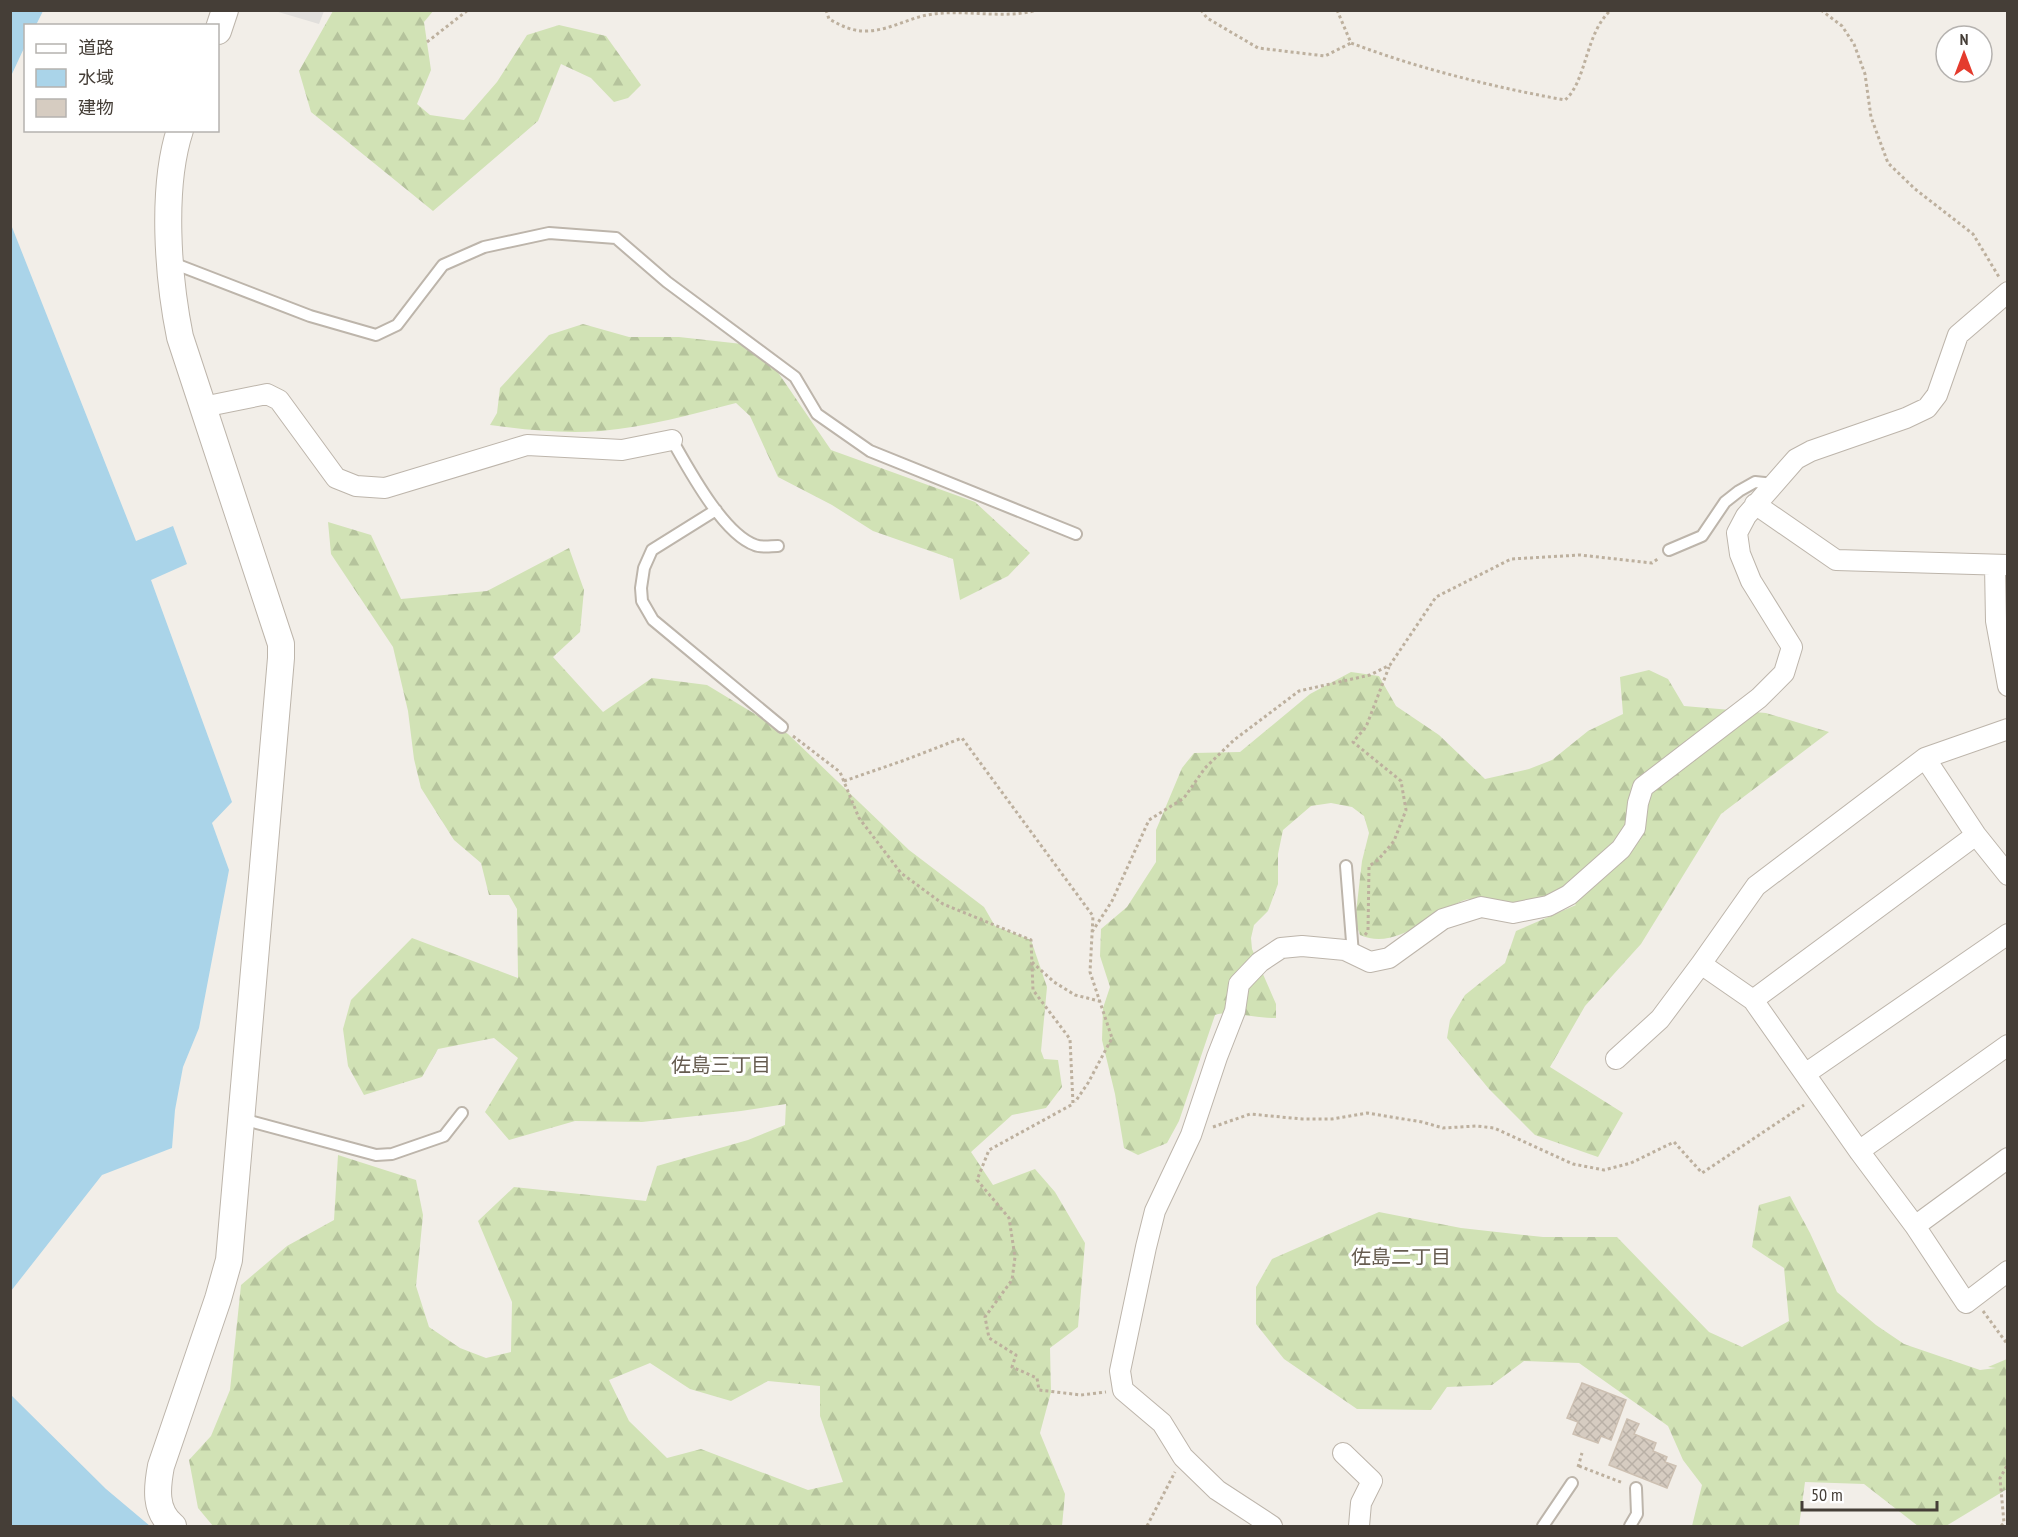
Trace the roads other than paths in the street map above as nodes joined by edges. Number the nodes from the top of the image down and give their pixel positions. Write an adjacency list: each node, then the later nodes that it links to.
1 (225, 10): 2 (street)
2 (219, 28)
3 (179, 132): 4 (street)
4 (170, 262): 6 (street); 11 (lane)
5 (2007, 292): 8 (street)
6 (203, 407): 7 (street); 30 (street)
7 (672, 440): 10 (lane)
8 (1774, 484): 9 (street); 13 (lane)
9 (1755, 504): 14 (street); 23 (street)
10 (716, 510): 12 (lane); 16 (lane)
11 (1076, 534)
12 (778, 546)
13 (1669, 550)
14 (2001, 565): 15 (street)
15 (2007, 686)
16 (782, 727)
17 (2007, 729): 18 (street)
18 (1925, 758): 19 (street); 24 (street)
19 (1976, 835): 21 (street); 25 (street)
20 (1346, 866): 23 (lane)
21 (2007, 875)
22 (2007, 933): 28 (street)
23 (1353, 954): 39 (street)
24 (1701, 964): 25 (street); 27 (street)
25 (1753, 1000): 28 (street)
26 (2007, 1045): 31 (street)
27 (1616, 1059)
28 (1805, 1074): 31 (street)
29 (462, 1113): 30 (lane)
30 (241, 1119): 38 (street)
31 (1859, 1152): 33 (street)
32 (2007, 1158): 33 (street)
33 (1915, 1226): 34 (street)
34 (2007, 1271)
35 (1343, 1453): 40 (street)
36 (1572, 1483): 41 (lane)
37 (1636, 1488): 42 (lane)
38 (173, 1527)
39 (1272, 1527)
40 (1359, 1527)
41 (1543, 1527)
42 (1630, 1527)

